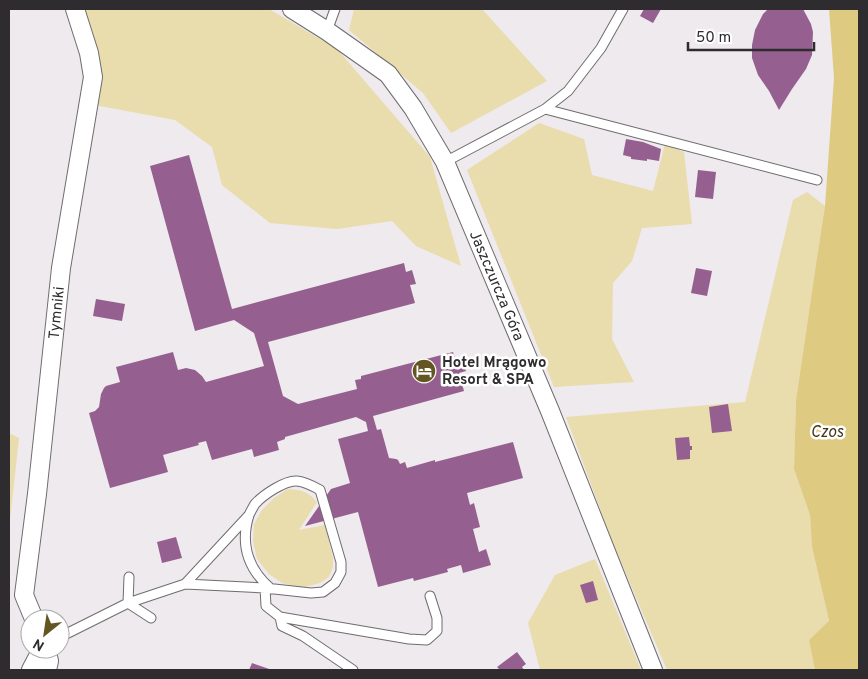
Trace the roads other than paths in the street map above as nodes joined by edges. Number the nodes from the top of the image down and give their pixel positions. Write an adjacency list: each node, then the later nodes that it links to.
1 (75, 9): 15 (street, Tymniki)
2 (292, 9): 5 (street, Jaszczurcza Góra)
3 (335, 9): 5 (lane)
4 (623, 9): 6 (lane)
5 (327, 31): 7 (street, Jaszczurcza Góra)
6 (545, 109): 7 (lane); 8 (lane)
7 (445, 162): 22 (street, Jaszczurcza Góra)
8 (817, 180)
9 (249, 515): 11 (lane); 12 (lane); 12 (lane)
10 (129, 578): 14 (lane)
11 (185, 584): 12 (lane); 14 (lane)
12 (268, 588): 16 (lane)
13 (430, 596): 16 (lane)
14 (128, 602): 17 (lane); 18 (lane)
15 (30, 609)
16 (280, 617): 21 (lane)
17 (151, 618)
18 (70, 632)
19 (38, 659): 20 (street)
20 (31, 670)
21 (353, 670)
22 (653, 670)

